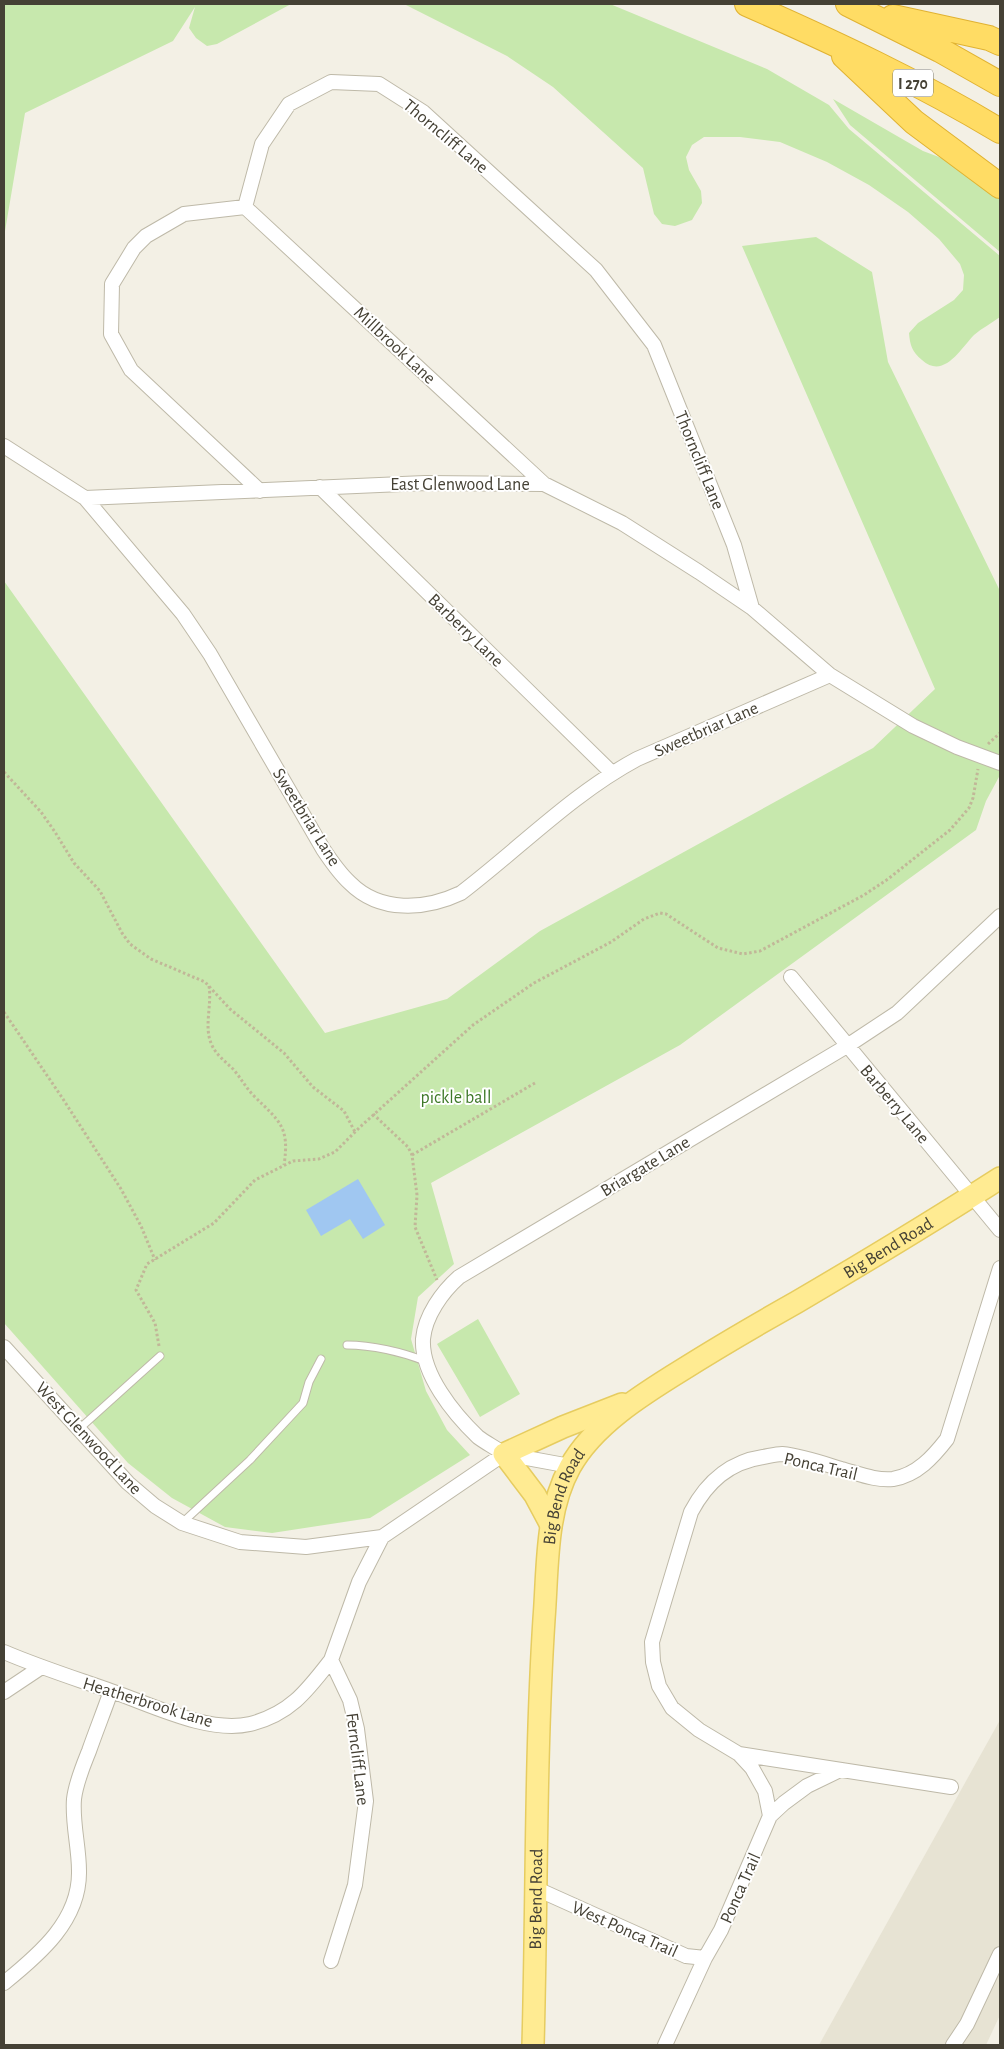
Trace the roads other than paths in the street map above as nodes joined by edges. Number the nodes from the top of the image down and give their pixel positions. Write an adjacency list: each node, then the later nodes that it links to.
1 (747, 4): 3 (highway, I 270)
2 (855, 7): 4 (highway); 5 (highway, I 270)
3 (824, 38): 6 (highway, I 270); 7 (highway)
4 (1000, 43)
5 (1000, 84)
6 (1000, 131)
7 (1000, 186)
8 (245, 207): 10 (street, Millbrook Lane); 12 (street); 14 (street, Thorncliff Lane)
9 (4, 446): 13 (street)
10 (544, 484): 11 (street, East Glenwood Lane); 14 (street, East Glenwood Lane)
11 (320, 487): 12 (street, East Glenwood Lane); 17 (street, Barberry Lane)
12 (260, 491): 13 (street, East Glenwood Lane)
13 (85, 498): 17 (street, Sweetbriar Lane)
14 (752, 608): 15 (street, East Glenwood Lane)
15 (830, 675): 16 (street, East Glenwood Lane); 17 (street, Sweetbriar Lane)
16 (1000, 763)
17 (612, 773)
18 (1000, 916): 20 (street, Briargate Lane)
19 (791, 977): 20 (street, Barberry Lane)
20 (847, 1046): 22 (street, Barberry Lane); 29 (street, Briargate Lane)
21 (1000, 1178): 22 (main road, Big Bend Road)
22 (972, 1196): 23 (street, Barberry Lane); 30 (main road, Big Bend Road)
23 (1000, 1230)
24 (1000, 1268): 42 (street, Ponca Trail)
25 (347, 1345): 29 (lane)
26 (4, 1347): 31 (street, West Glenwood Lane)
27 (160, 1356): 31 (lane)
28 (321, 1360): 34 (lane)
29 (425, 1361): 32 (street, Briargate Lane)
30 (636, 1399): 32 (main road); 33 (main road, Big Bend Road)
31 (79, 1429): 34 (street, West Glenwood Lane)
32 (504, 1454): 33 (street); 35 (main road); 36 (street, West Glenwood Lane)
33 (570, 1466): 35 (main road, Big Bend Road)
34 (182, 1523): 36 (street, West Glenwood Lane)
35 (551, 1525): 46 (main road, Big Bend Road)
36 (382, 1537): 38 (street)
37 (4, 1652): 39 (street, Heatherbrook Lane)
38 (332, 1660): 40 (street, Heatherbrook Lane); 49 (street, Ferncliff Lane)
39 (40, 1668): 40 (street, Heatherbrook Lane); 41 (street)
40 (111, 1691): 50 (street)
41 (4, 1692)
42 (739, 1754): 43 (street, Ponca Trail); 45 (street, Ponca Trail)
43 (840, 1770): 44 (street, Ponca Trail); 45 (street, Ponca Trail)
44 (952, 1787)
45 (770, 1816): 48 (street, Ponca Trail)
46 (537, 1889): 48 (street, West Ponca Trail); 51 (main road, Big Bend Road)
47 (1000, 1954): 53 (street)
48 (705, 1958): 52 (street, Ponca Trail)
49 (331, 1961)
50 (4, 1983)
51 (533, 2045)
52 (666, 2045)
53 (953, 2045)

